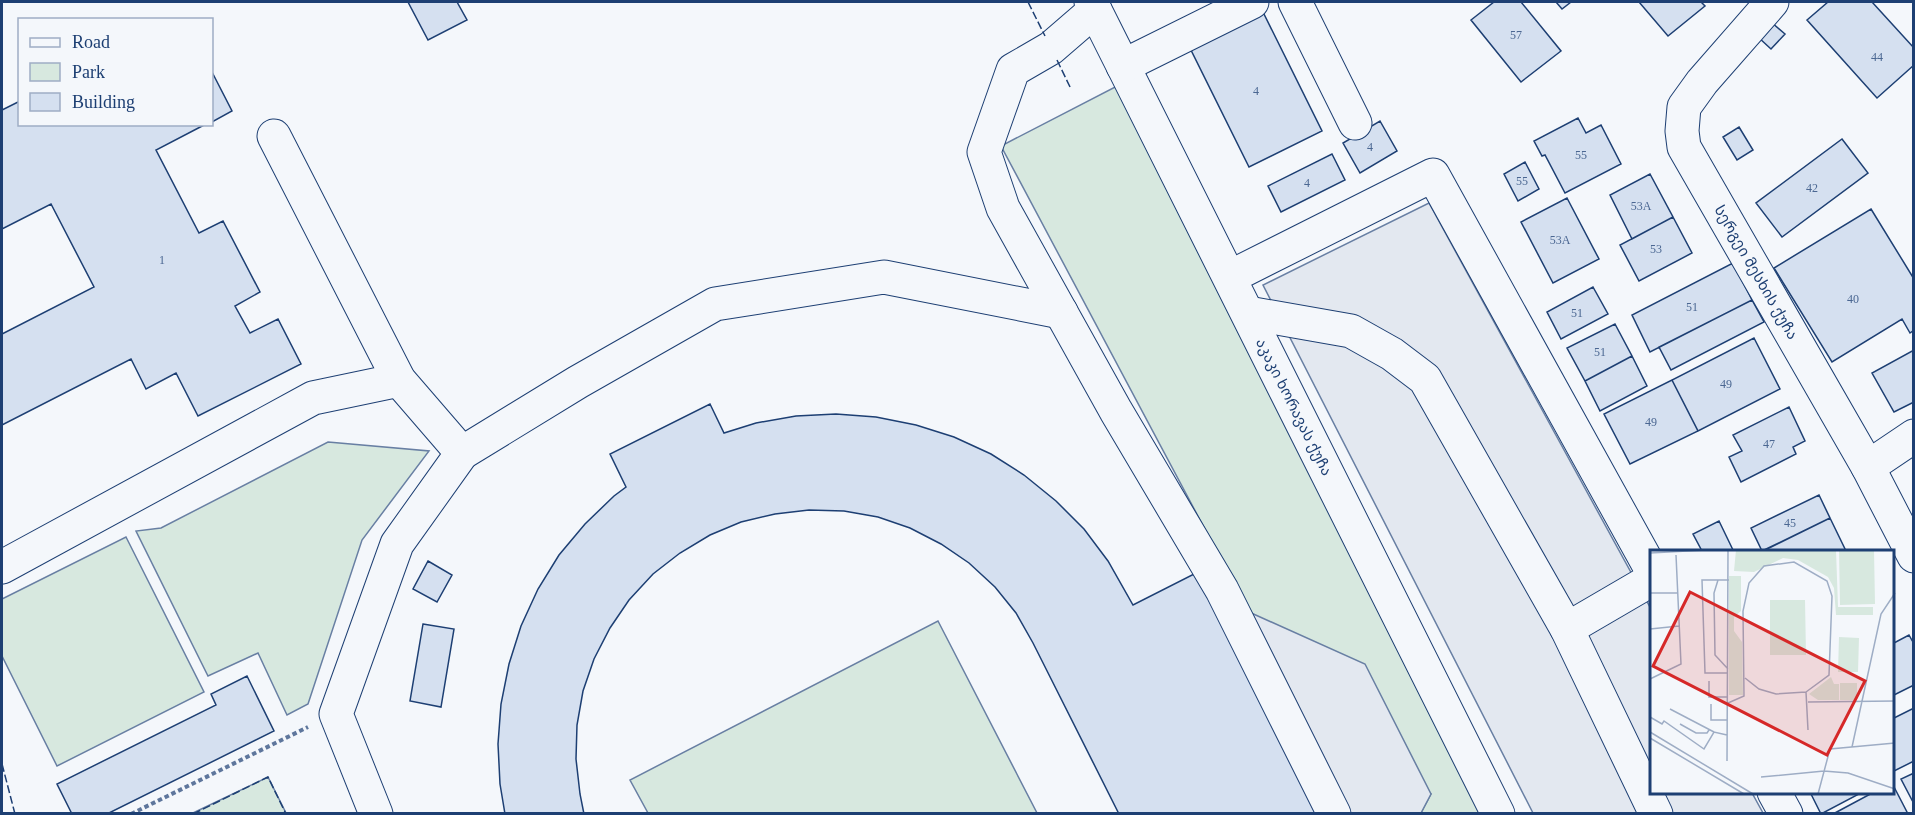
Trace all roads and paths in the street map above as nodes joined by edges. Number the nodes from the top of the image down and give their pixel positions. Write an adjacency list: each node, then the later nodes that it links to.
1 (1252, 2): 5 (street)
2 (1295, 2): 6 (street)
3 (1772, 2): 14 (street, სერგეი მესხის ქუჩა)
4 (1093, 6): 5 (street, აკაკი ხორავას ქუჩა); 9 (street)
5 (1123, 66): 8 (street, აკაკი ხორავას ქუჩა)
6 (1354, 123)
7 (273, 136): 11 (street)
8 (1230, 277): 10 (street, აკაკი ხორავას ქუჩა); 17 (street)
9 (1061, 312): 13 (street); 24 (street)
10 (1248, 313): 19 (street); 25 (street, აკაკი ხორავას ქუჩა)
11 (399, 380): 13 (street); 16 (street)
12 (1914, 436): 14 (street)
13 (462, 453): 20 (street)
14 (1868, 467): 15 (street, სერგეი მესხის ქუჩა)
15 (1914, 556)
16 (2, 567)
17 (1650, 567)
18 (1650, 581): 19 (street)
19 (1567, 629): 26 (street)
20 (336, 714): 22 (path); 23 (street)
21 (1775, 794): 27 (street)
22 (131, 813)
23 (376, 813)
24 (1334, 813)
25 (1497, 813)
26 (1656, 813)
27 (1786, 813)

